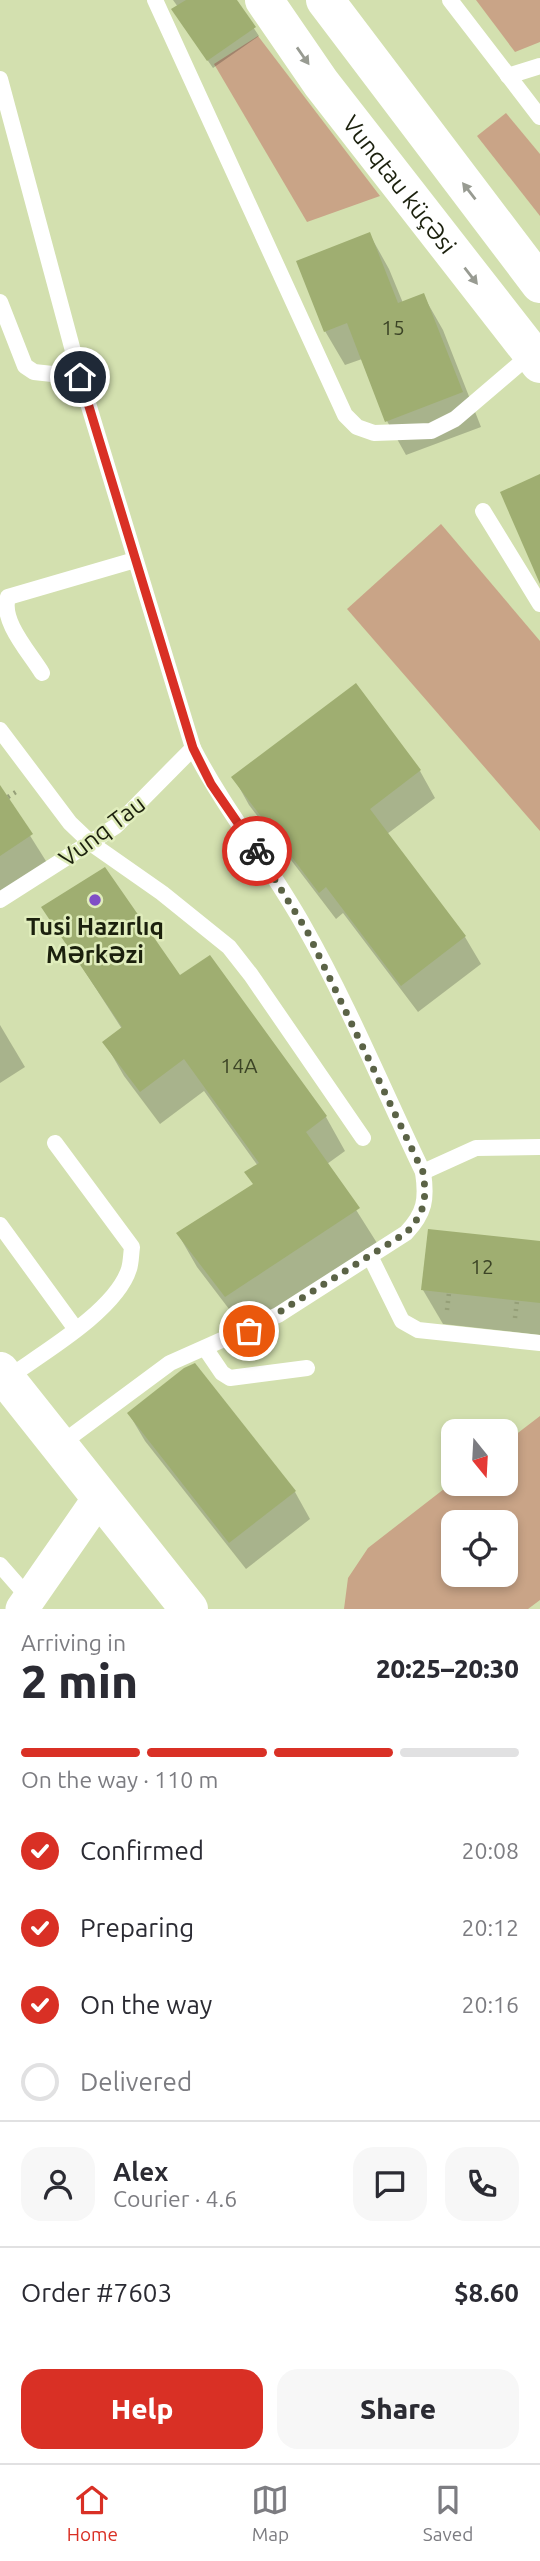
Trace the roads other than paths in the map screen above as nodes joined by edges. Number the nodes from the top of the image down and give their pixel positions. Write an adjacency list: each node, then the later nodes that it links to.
1 (155, 0): 11 (lane)
2 (264, 0): 11 (main road, Vunqtau küçəsi, one-way to 11)
3 (325, 0): 9 (main road, Vunqtau küçəsi, one-way to 3)
4 (450, 0): 6 (lane)
5 (540, 66): 6 (lane)
6 (508, 76): 8 (lane)
7 (0, 79): 12 (lane)
8 (540, 117)
9 (540, 284)
10 (0, 302): 12 (lane)
11 (536, 359)
12 (80, 377): 14 (lane)
13 (482, 511): 15 (lane)
14 (135, 560): 16 (lane); 18 (lane)
15 (540, 604)
16 (42, 673)
17 (0, 730): 19 (lane)
18 (193, 748): 19 (lane, Vunq Tau); 24 (lane)
19 (92, 844): 20 (lane, Vunq Tau); 21 (lane)
20 (0, 900)
21 (363, 1138)
22 (55, 1143): 27 (lane)
23 (540, 1147): 24 (lane)
24 (423, 1172): 26 (lane)
25 (0, 1225): 27 (lane)
26 (370, 1256): 28 (lane); 29 (lane)
27 (75, 1328): 31 (lane)
28 (540, 1343)
29 (205, 1348): 30 (lane); 32 (lane)
30 (307, 1368)
31 (3, 1375): 32 (main road)
32 (58, 1446): 33 (main road)
33 (99, 1498): 35 (street); 36 (main road)
34 (0, 1565): 35 (lane)
35 (25, 1604)
36 (189, 1609)

